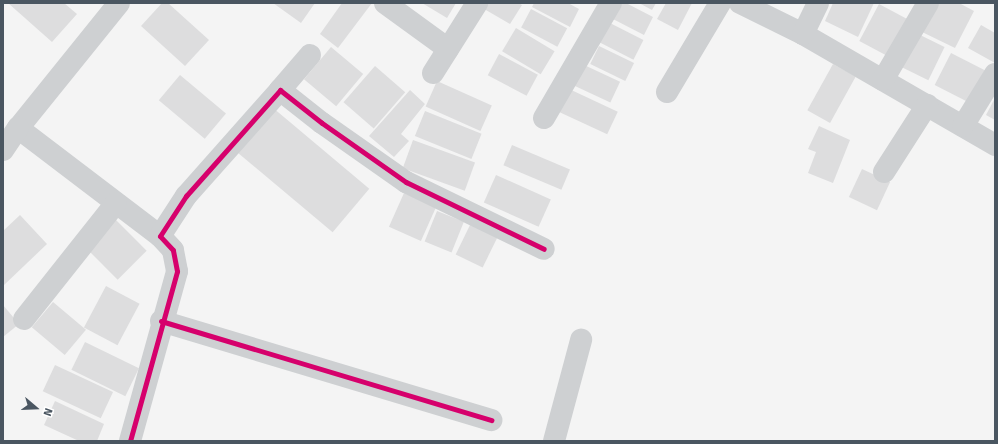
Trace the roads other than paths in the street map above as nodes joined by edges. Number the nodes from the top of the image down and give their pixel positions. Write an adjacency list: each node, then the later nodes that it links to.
1 (119, 3): 20 (street)
2 (385, 3): 10 (street)
3 (477, 3): 10 (street)
4 (611, 3): 18 (street)
5 (720, 3): 16 (street)
6 (740, 3): 9 (street)
7 (818, 3): 9 (street)
8 (928, 3): 14 (street)
9 (803, 34): 14 (street)
10 (448, 49): 12 (street)
11 (310, 55): 15 (street)
12 (433, 73)
13 (995, 74): 19 (street)
14 (883, 80): 17 (street)
15 (280, 90): 25 (street); 26 (street)
16 (667, 92)
17 (927, 105): 19 (street); 23 (street)
18 (544, 118)
19 (963, 126): 21 (street)
20 (18, 128): 22 (street); 24 (street)
21 (995, 145)
22 (3, 150)
23 (884, 172)
24 (116, 203): 25 (street); 27 (street)
25 (160, 236): 28 (street)
26 (544, 249)
27 (24, 319)
28 (161, 321): 30 (street); 31 (street)
29 (581, 340): 32 (street)
30 (492, 420)
31 (130, 441)
32 (554, 441)

